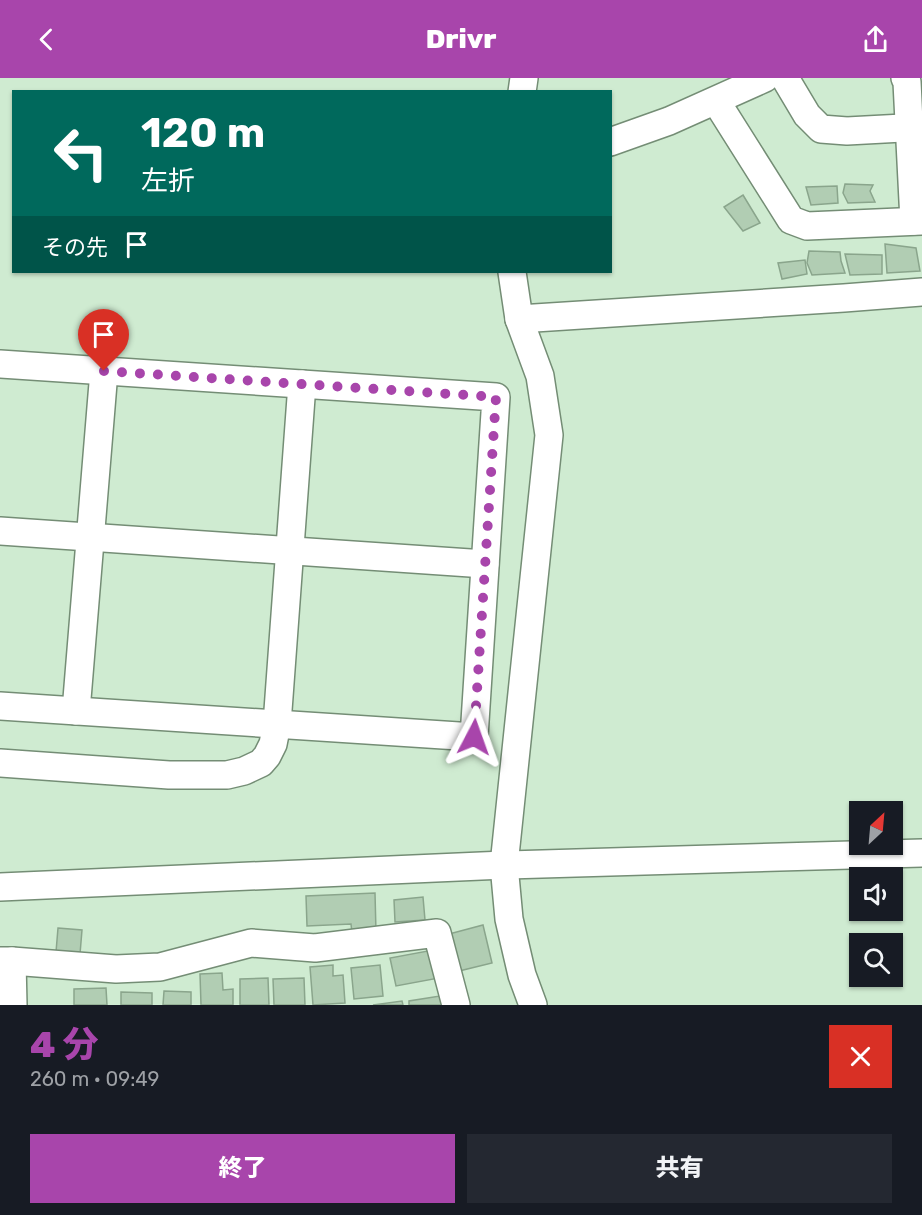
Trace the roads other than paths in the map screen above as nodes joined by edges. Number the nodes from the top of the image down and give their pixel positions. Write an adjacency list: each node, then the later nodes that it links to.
1 (765, 78): 4 (street)
2 (785, 78): 5 (street)
3 (905, 78): 5 (street)
4 (716, 101): 6 (street); 7 (street)
5 (916, 128): 7 (street)
6 (612, 141)
7 (918, 221)
8 (512, 273): 10 (street)
9 (922, 292): 10 (street)
10 (519, 319): 23 (street)
11 (0, 364): 12 (street)
12 (104, 371): 13 (street); 15 (street)
13 (302, 384): 16 (street); 17 (street)
14 (0, 531): 15 (street)
15 (90, 537): 16 (street); 19 (street)
16 (290, 551): 17 (street); 20 (street)
17 (485, 564): 20 (street)
18 (0, 706): 19 (street)
19 (76, 711): 20 (street)
20 (277, 724): 21 (street)
21 (0, 763)
22 (922, 853): 23 (street)
23 (504, 865): 24 (street); 28 (street)
24 (0, 887)
25 (6, 961): 26 (street); 27 (street)
26 (13, 1005)
27 (456, 1005)
28 (533, 1005)

